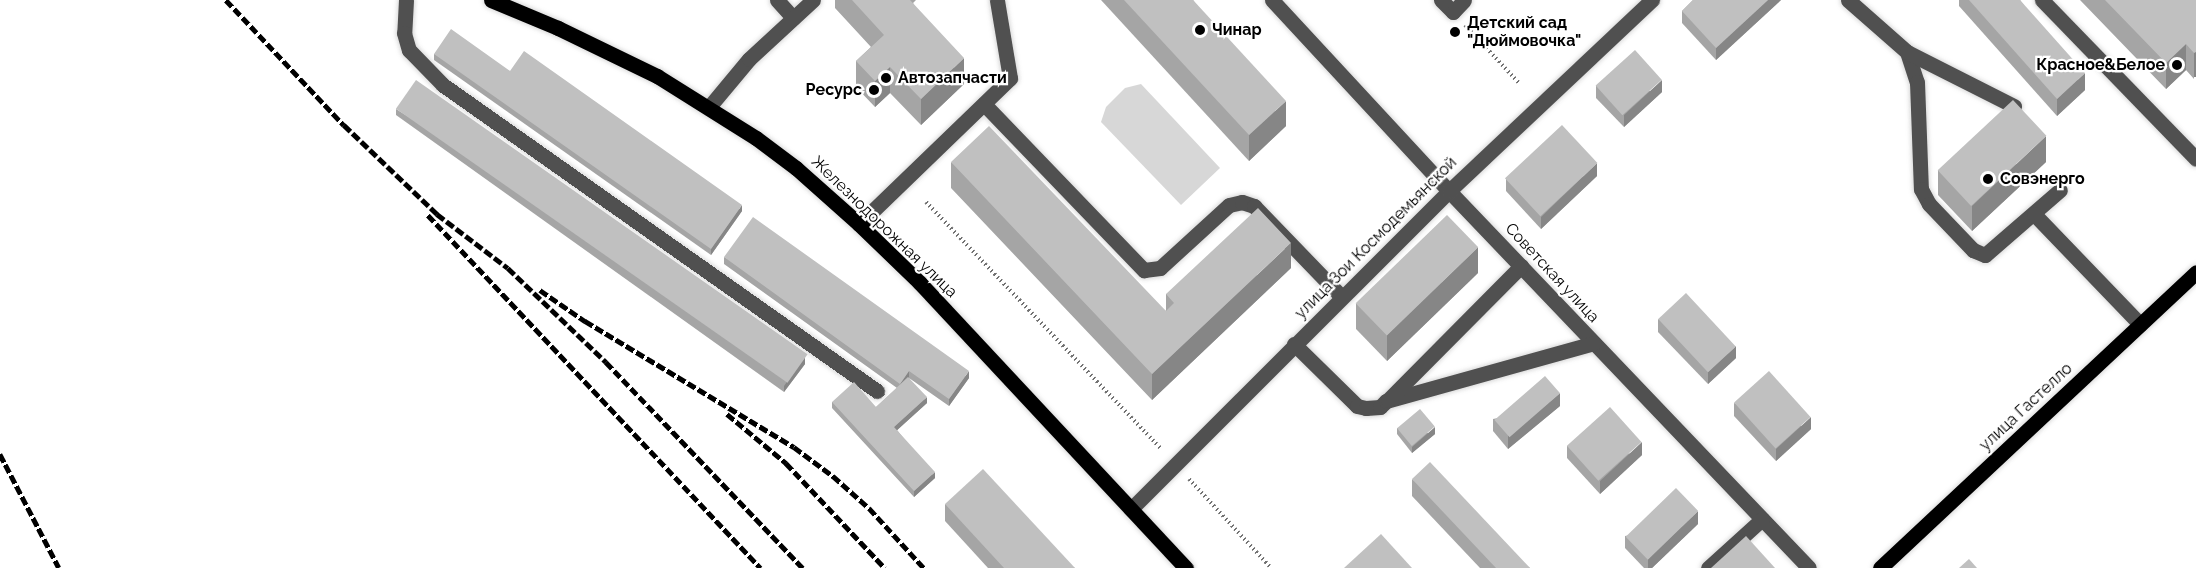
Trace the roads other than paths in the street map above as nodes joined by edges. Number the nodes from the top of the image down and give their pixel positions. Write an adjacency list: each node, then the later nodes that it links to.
1 (406, 0): 28 (street)
2 (491, 0): 16 (main road, Железнодорожная улица)
3 (777, 0): 12 (street)
4 (813, 0): 12 (street)
5 (997, 0): 14 (street)
6 (1272, 0): 19 (street, Советская улица)
7 (1441, 0): 8 (street)
8 (1464, 0)
9 (1652, 0): 19 (street, улица Зои Космодемьянской)
10 (1848, 0): 13 (street)
11 (2042, 0): 17 (street)
12 (793, 18): 16 (street)
13 (1907, 52): 15 (street); 20 (street)
14 (984, 104): 21 (street); 24 (street)
15 (2014, 106)
16 (709, 107): 21 (main road, Железнодорожная улица)
17 (2196, 159)
18 (2060, 190): 20 (street)
19 (1449, 191): 22 (street, Советская улица); 24 (street, улица Зои Космодемьянской)
20 (2034, 214): 25 (street)
21 (859, 224): 30 (main road, Железнодорожная улица)
22 (1521, 266): 26 (street, Советская улица); 29 (street)
23 (2196, 272): 25 (main road, улица Гастелло)
24 (1341, 296): 27 (street, улица Зои Космодемьянской)
25 (2140, 324): 35 (main road, улица Гастелло)
26 (1594, 343): 29 (street); 31 (street, Советская улица)
27 (1294, 344): 29 (street); 30 (street, улица Зои Космодемьянской)
28 (877, 391)
29 (1386, 401)
30 (1131, 509): 32 (main road, Железнодорожная улица)
31 (1762, 519): 33 (street); 34 (street, Советская улица)
32 (1186, 568)
33 (1708, 568)
34 (1809, 568)
35 (1880, 568)

